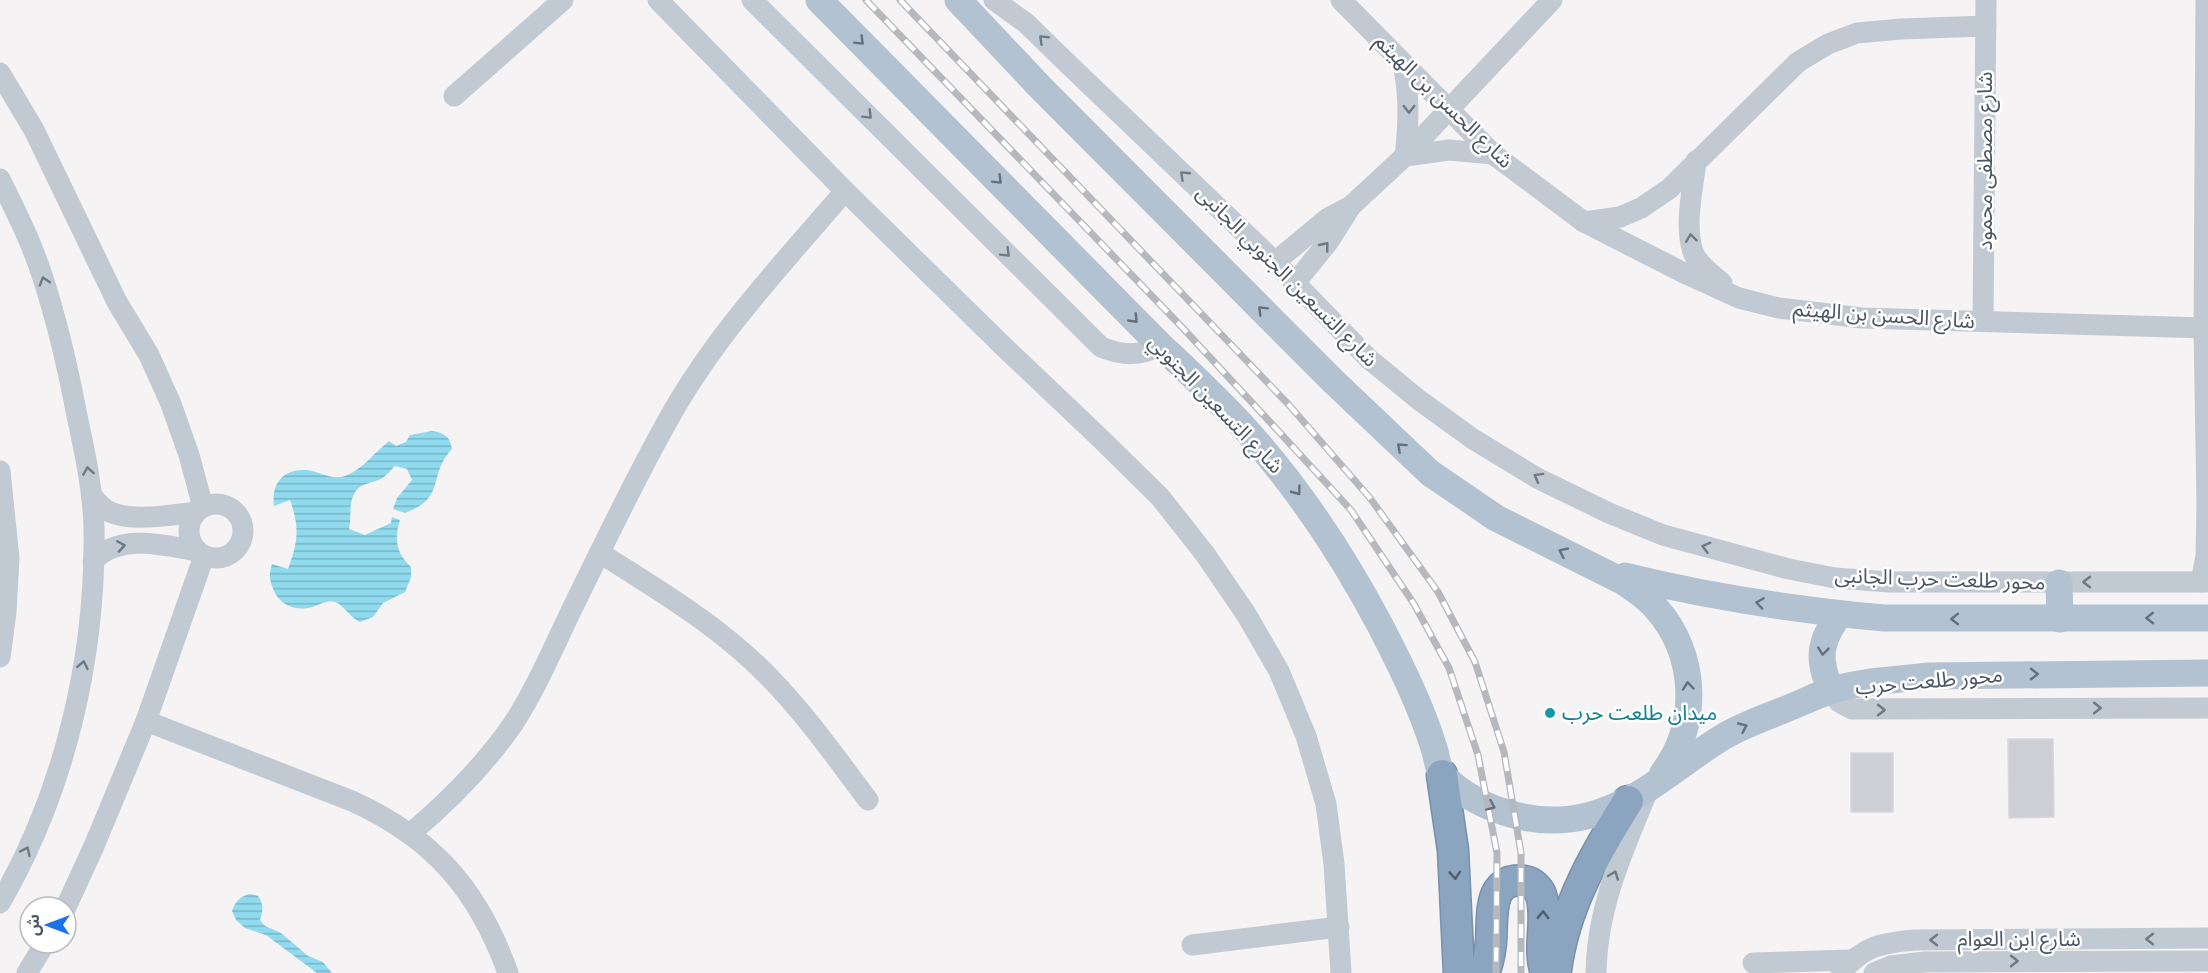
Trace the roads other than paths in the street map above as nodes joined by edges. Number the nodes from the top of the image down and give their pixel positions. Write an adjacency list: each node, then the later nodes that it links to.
1 (563, 0): 14 (street)
2 (658, 0): 20 (street)
3 (752, 0): 28 (street, one-way to 28)
4 (819, 0): 28 (main road, شارع التسعين الجنوبي, one-way to 28)
5 (958, 0): 36 (main road, one-way to 5)
6 (994, 0): 23 (street, شارع التسعين الجنوبي الجانبى, one-way to 6)
7 (1341, 0): 12 (street, شارع الحسن بن الهيثم)
8 (1552, 0): 15 (street)
9 (1986, 0): 11 (street, شارع مصطفى محمود)
10 (2206, 0): 27 (street)
11 (1986, 26): 18 (street); 26 (street, شارع مصطفى محمود)
12 (1403, 64): 15 (street, شارع الحسن بن الهيثم); 17 (street, one-way to 17)
13 (0, 73): 31 (street)
14 (454, 96)
15 (1449, 108): 16 (street, شارع الحسن بن الهيثم); 17 (street)
16 (1493, 154): 17 (street); 22 (street, شارع الحسن بن الهيثم)
17 (1405, 156): 21 (street)
18 (1696, 161): 22 (street); 25 (street, one-way to 18)
19 (0, 179): 30 (street, one-way to 19)
20 (845, 191): 34 (street); 53 (street)
21 (1351, 206): 23 (street); 24 (street, one-way to 21)
22 (1584, 222): 25 (street, شارع الحسن بن الهيثم)
23 (1275, 262): 24 (street, شارع التسعين الجنوبي الجانبى)
24 (1294, 282): 32 (street, شارع التسعين الجنوبي الجانبى, one-way to 24)
25 (1739, 298): 26 (street, شارع الحسن بن الهيثم)
26 (1983, 321): 27 (street, شارع الحسن بن الهيثم)
27 (2206, 328): 37 (street)
28 (1161, 346): 47 (main road, شارع التسعين الجنوبي, one-way to 47)
29 (1, 480): 42 (street)
30 (92, 496): 31 (street); 35 (street)
31 (200, 510): 33 (street); 33 (street)
32 (1609, 513): 38 (street, محور طلعت حرب الجانبى, one-way to 32)
33 (200, 553): 35 (street, one-way to 33); 46 (street)
34 (600, 553): 49 (street); 50 (street)
35 (93, 561): 52 (street, one-way to 35)
36 (1602, 570): 39 (main road, one-way to 36); 48 (main road, one-way to 36)
37 (2204, 582): 38 (street, محور طلعت حرب الجانبى, one-way to 38)
38 (2060, 583): 41 (main road)
39 (1839, 614): 41 (main road, one-way to 39); 44 (main road, one-way to 44)
40 (2208, 618): 41 (main road, one-way to 41)
41 (2060, 619)
42 (0, 657)
43 (2208, 673): 44 (main road, محور طلعت حرب, one-way to 43)
44 (1831, 690): 45 (street, one-way to 45); 48 (main road, محور طلعت حرب, one-way to 44)
45 (2208, 708)
46 (146, 721): 50 (street); 51 (street)
47 (1442, 776): 48 (main road, محور طلعت حرب, one-way to 48); 66 (highway, شارع التسعين الجنوبي, one-way to 66)
48 (1645, 790): 69 (highway); 70 (street, one-way to 48)
49 (868, 800)
50 (411, 833): 64 (street)
51 (72, 895)
52 (0, 903)
53 (1340, 927): 56 (street); 65 (street)
54 (2208, 938): 55 (street, شارع ابن العوام, one-way to 55)
55 (2062, 940): 58 (street); 61 (street, شارع ابن العوام, one-way to 61)
56 (1192, 945)
57 (40, 955): 63 (street)
58 (2062, 961): 59 (street, شارع ابن العوام); 71 (street, شارع ابن العوام, one-way to 58)
59 (2208, 961)
60 (1753, 963): 62 (street)
61 (1846, 967): 62 (street)
62 (1808, 968)
63 (34, 970)
64 (508, 973)
65 (1341, 973)
66 (1459, 973)
67 (1484, 973): 68 (highway, one-way to 67)
68 (1546, 973)
69 (1556, 973)
70 (1596, 973)
71 (1874, 973)

